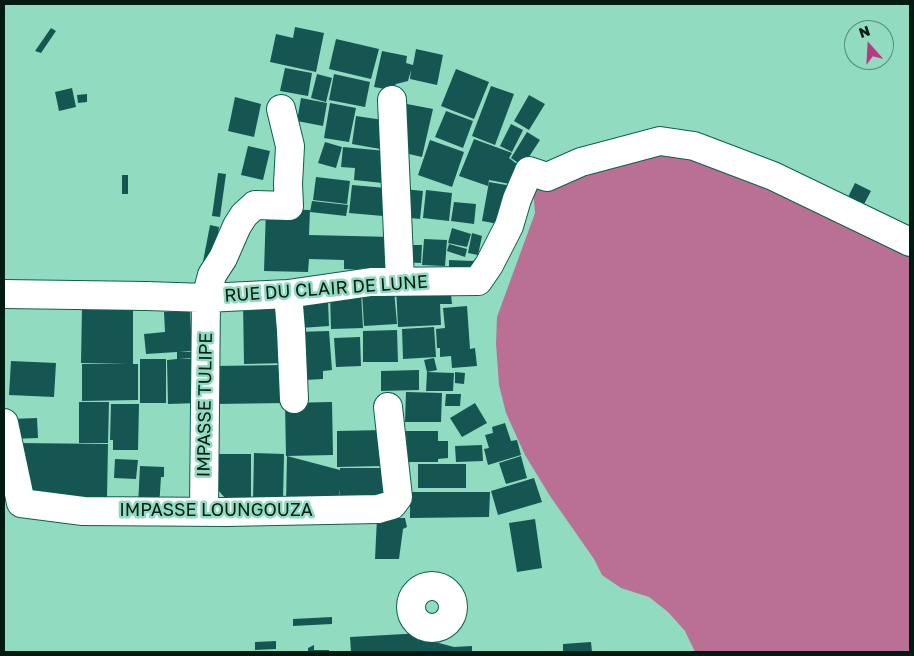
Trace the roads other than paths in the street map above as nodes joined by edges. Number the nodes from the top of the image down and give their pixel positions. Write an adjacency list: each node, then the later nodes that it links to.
1 (392, 100): 4 (street)
2 (282, 109): 7 (street, IMPASSE TULIPE)
3 (910, 242): 4 (street, RUE DU CLAIR DE LUNE)
4 (400, 281): 6 (street, RUE DU CLAIR DE LUNE)
5 (4, 294): 7 (street, RUE DU CLAIR DE LUNE)
6 (288, 294): 7 (street, RUE DU CLAIR DE LUNE); 8 (street)
7 (206, 298): 11 (street, IMPASSE TULIPE)
8 (294, 399)
9 (388, 407): 11 (street, IMPASSE LOUNGOUZA)
10 (4, 423): 11 (street, IMPASSE LOUNGOUZA)
11 (204, 512)

